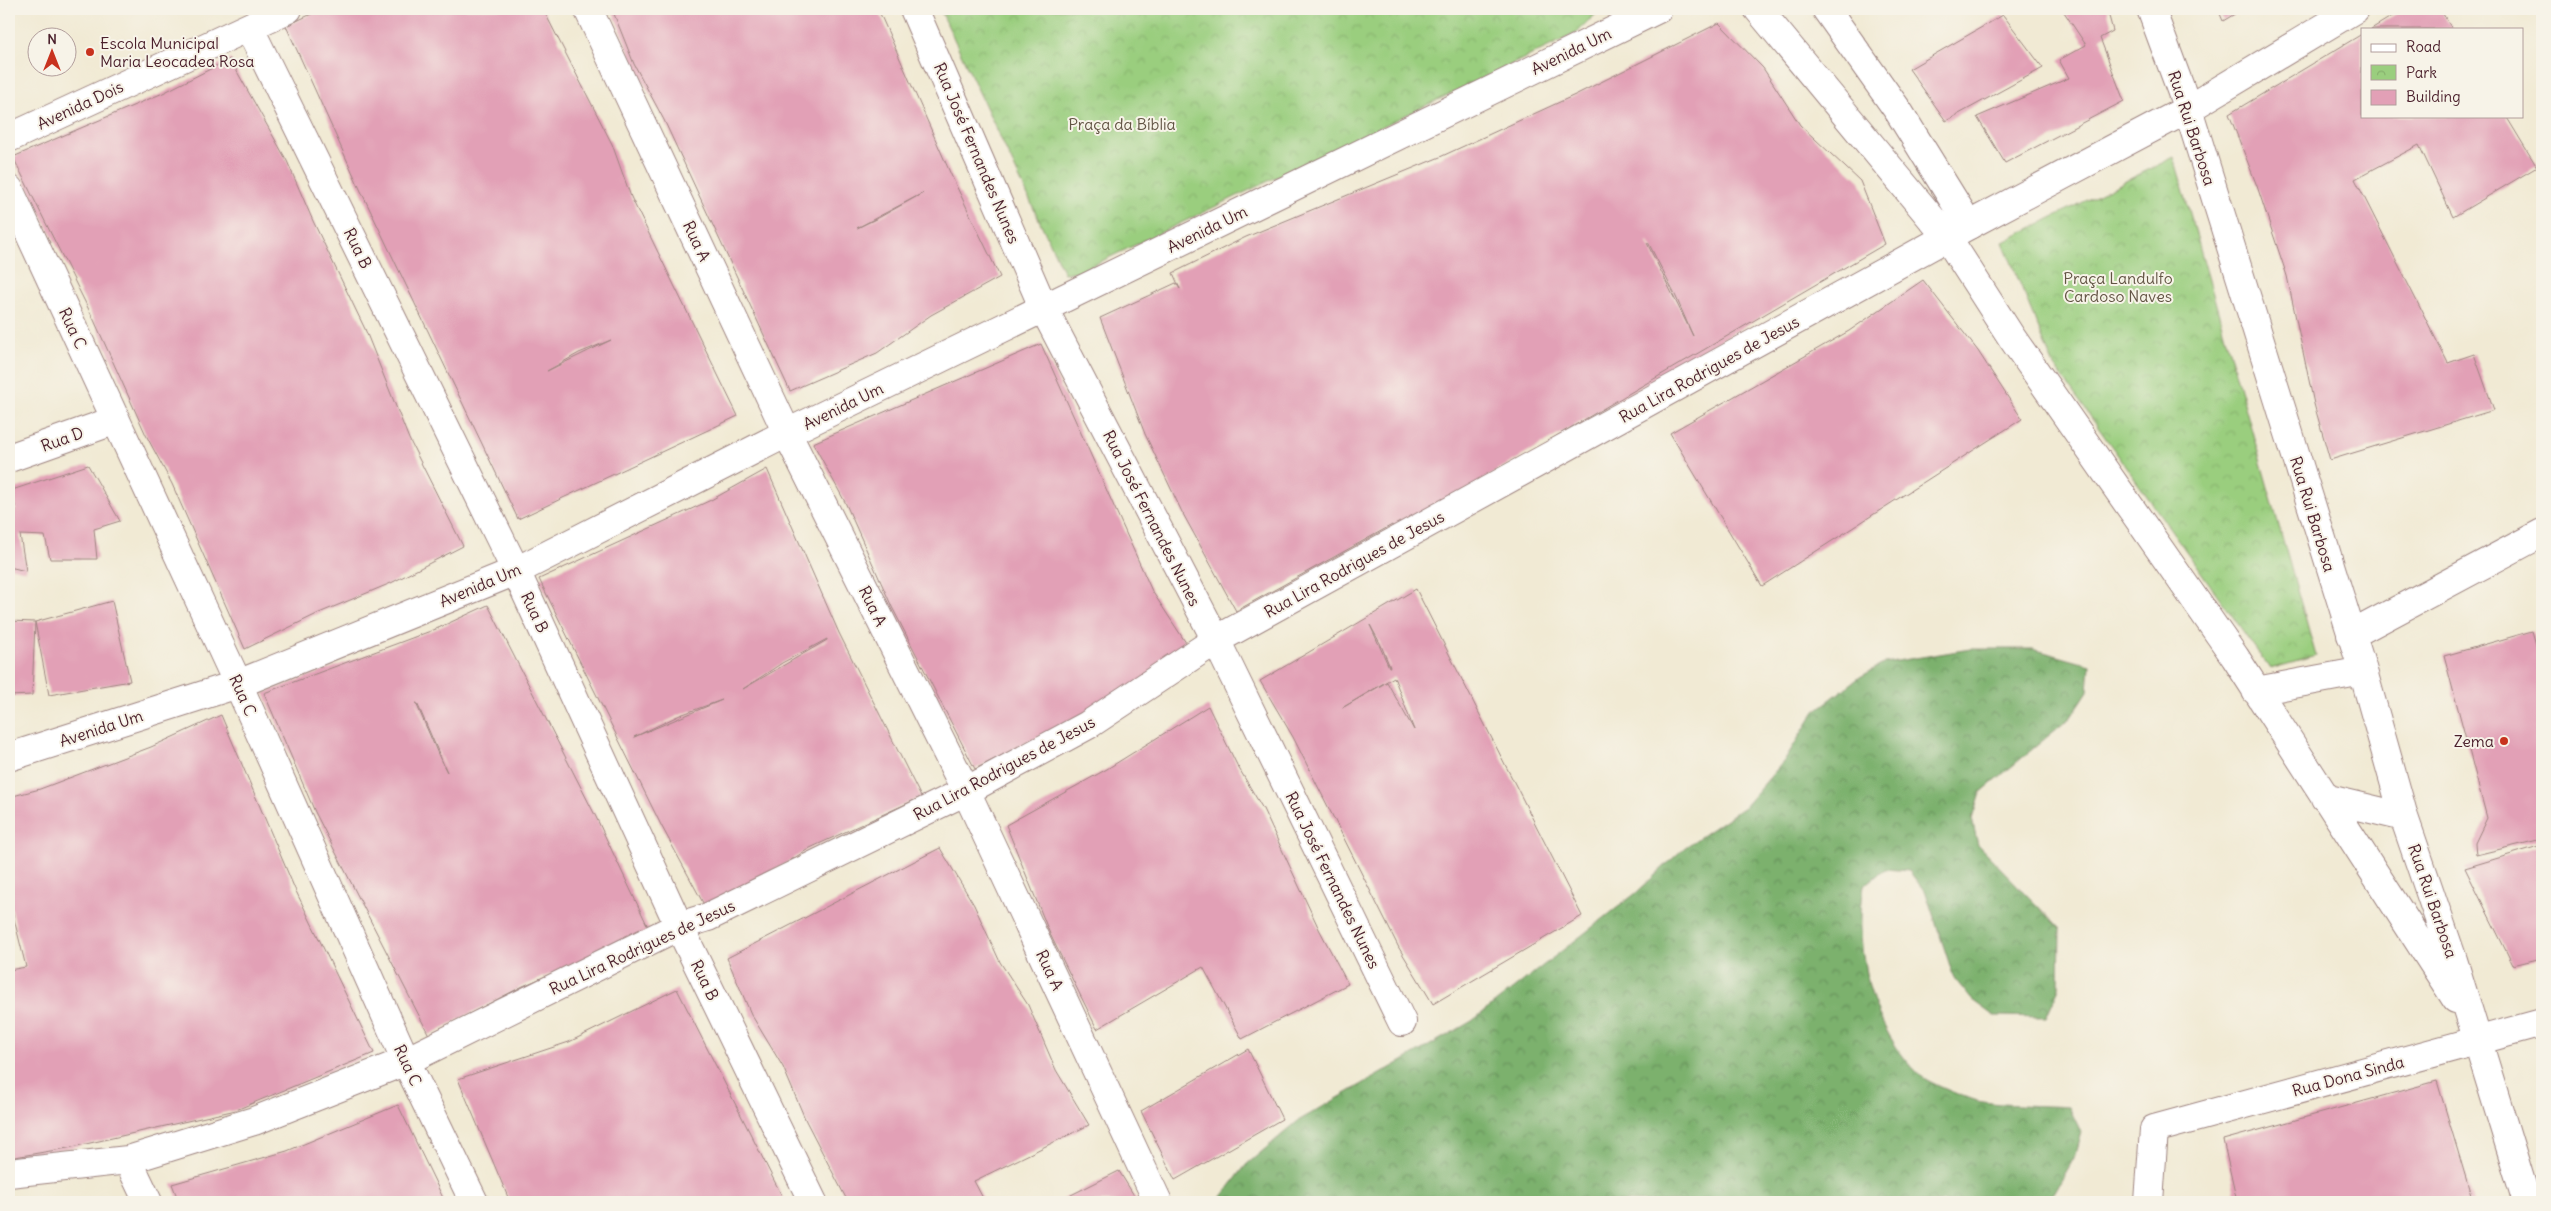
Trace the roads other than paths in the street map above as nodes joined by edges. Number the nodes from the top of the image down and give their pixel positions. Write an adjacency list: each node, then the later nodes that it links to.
1 (288, 9): 9 (street, Avenida Dois)
2 (588, 9): 16 (street, Rua A)
3 (914, 9): 14 (street, Rua José Fernandes Nunes)
4 (1658, 9): 14 (street, Avenida Um)
5 (1758, 9): 13 (street)
6 (1826, 9): 13 (street)
7 (2151, 9): 10 (street, Rua Rui Barbosa)
8 (2355, 9): 10 (street)
9 (249, 27): 11 (street, Avenida Dois); 19 (street, Rua B)
10 (2188, 109): 13 (street); 20 (street, Rua Rui Barbosa)
11 (9, 138)
12 (9, 189): 15 (street, Rua C)
13 (1958, 231): 21 (street, Rua Lira Rodrigues de Jesus); 24 (street, Rua Rui Barbosa)
14 (1044, 309): 16 (street, Avenida Um); 21 (street, Rua José Fernandes Nunes)
15 (116, 420): 17 (street, Rua D); 23 (street, Rua C)
16 (787, 433): 19 (street, Avenida Um); 26 (street, Rua A)
17 (9, 458)
18 (2542, 533): 20 (street)
19 (516, 571): 23 (street, Avenida Um); 29 (street, Rua B)
20 (2351, 635): 22 (street, Rua Rui Barbosa)
21 (1216, 640): 26 (street, Rua Lira Rodrigues de Jesus); 30 (street, Rua José Fernandes Nunes)
22 (2363, 671): 24 (street); 28 (street, Rua Rui Barbosa)
23 (238, 684): 25 (street, Avenida Um); 33 (street, Rua C)
24 (2256, 691): 27 (street, Rua Rui Barbosa)
25 (9, 757)
26 (966, 791): 29 (street, Rua Lira Rodrigues de Jesus); 39 (street, Rua A)
27 (2325, 798): 28 (street); 32 (street, Rua Rui Barbosa)
28 (2404, 817): 32 (street, Rua Rui Barbosa)
29 (679, 926): 33 (street, Rua Lira Rodrigues de Jesus); 38 (street, Rua B)
30 (1402, 1022)
31 (2542, 1023): 32 (street, Rua Dona Sinda)
32 (2474, 1031): 40 (street, Rua Dona Sinda); 41 (street, Rua Rui Barbosa)
33 (406, 1061): 34 (street, Rua Lira Rodrigues de Jesus); 37 (street, Rua C)
34 (128, 1160): 35 (street, Rua Lira Rodrigues de Jesus); 36 (street)
35 (9, 1173)
36 (148, 1202)
37 (474, 1202)
38 (813, 1202)
39 (1158, 1202)
40 (2149, 1202)
41 (2527, 1202)

